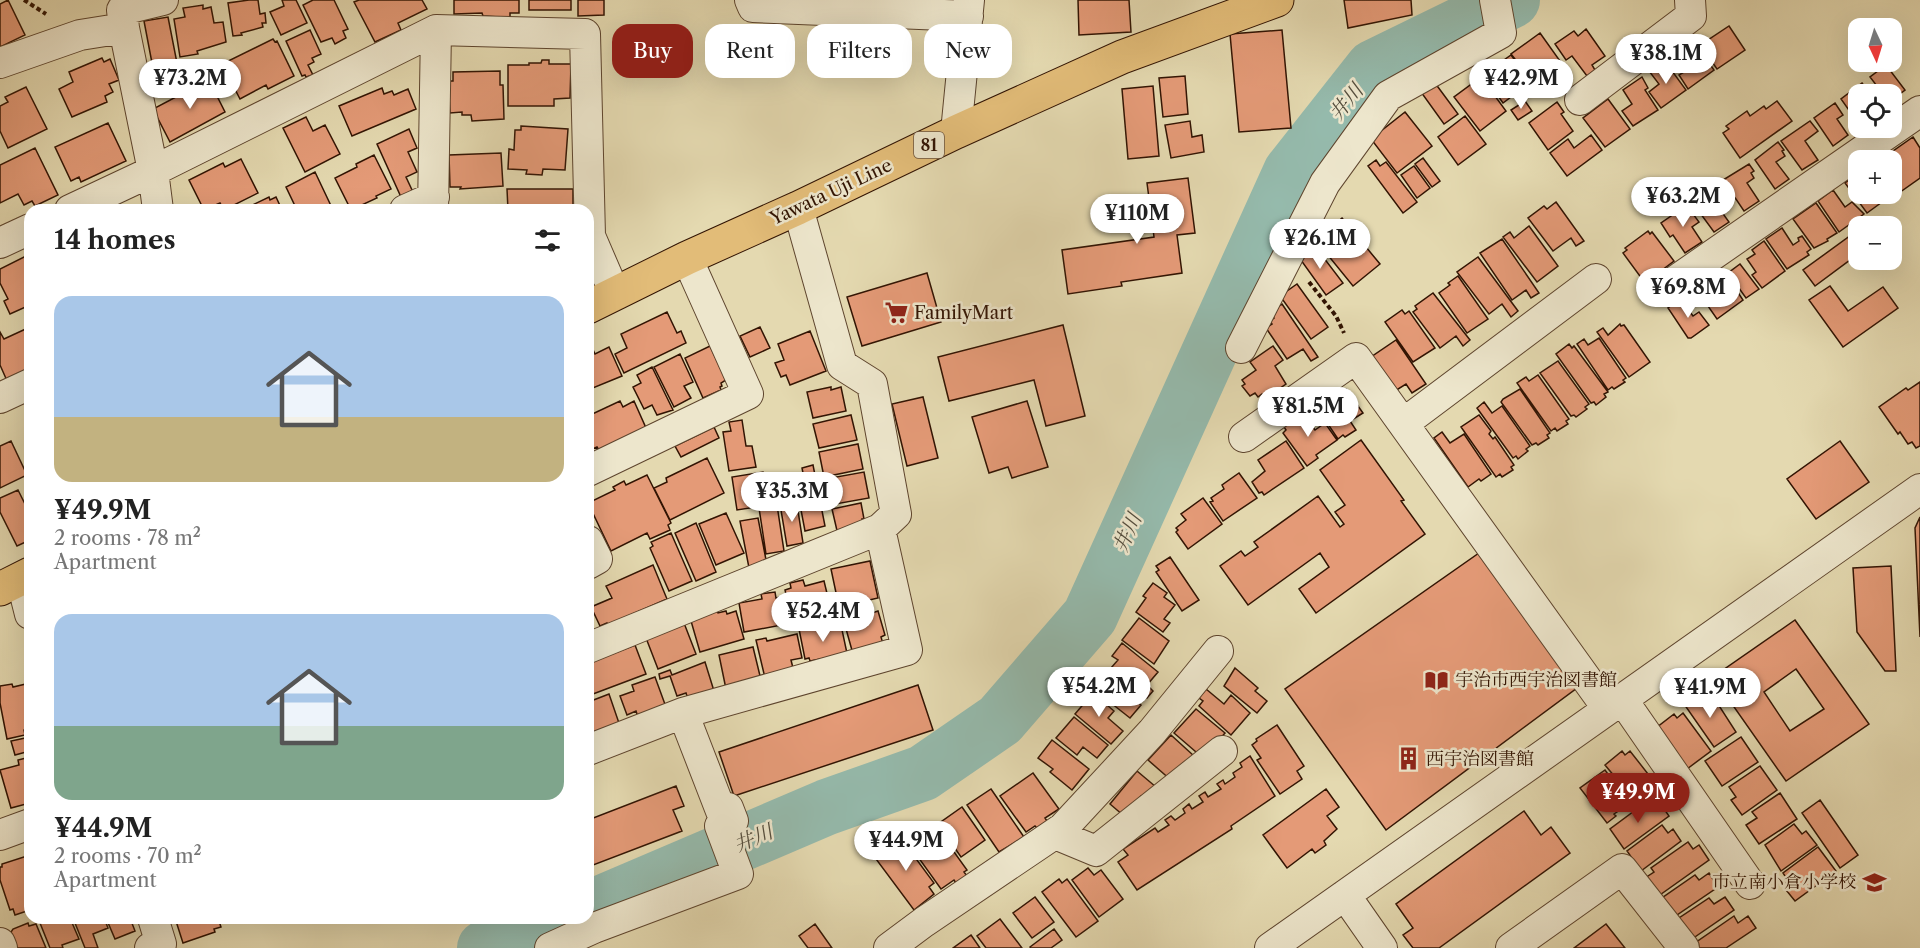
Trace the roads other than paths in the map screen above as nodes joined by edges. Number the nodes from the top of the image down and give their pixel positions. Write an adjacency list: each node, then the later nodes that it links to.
1 (162, 0): 7 (street)
2 (750, 0): 5 (street)
3 (1277, 0): 12 (main road, Yawata Uji Line / 81)
4 (1690, 5): 10 (street)
5 (969, 8): 12 (street)
6 (1497, 10): 26 (street)
7 (123, 28): 9 (street); 13 (street)
8 (436, 30): 13 (street); 14 (street); 17 (street)
9 (0, 63)
10 (1580, 100)
11 (1920, 111): 24 (street)
12 (956, 132): 18 (main road, Yawata Uji Line / 81)
13 (153, 171): 15 (street); 16 (street)
14 (433, 203)
15 (83, 204)
16 (157, 204)
17 (589, 204)
18 (798, 208): 22 (main road, Yawata Uji Line / 81); 33 (street)
19 (24, 232): 20 (street)
20 (0, 243)
21 (594, 258): 25 (street)
22 (687, 258): 25 (main road, Yawata Uji Line / 81); 31 (street)
23 (1596, 279): 29 (street)
24 (1665, 288)
25 (602, 301)
26 (1240, 348)
27 (24, 387): 28 (street)
28 (0, 398)
29 (1404, 423): 30 (street); 38 (street)
30 (1244, 437)
31 (594, 468)
32 (1920, 489): 38 (street)
33 (880, 529): 36 (street); 39 (street)
34 (17, 580): 35 (street)
35 (24, 598)
36 (594, 638)
37 (1218, 651): 43 (street)
38 (1615, 704): 45 (street); 46 (street)
39 (683, 713): 40 (street); 51 (street)
40 (594, 748)
41 (1222, 752): 43 (street)
42 (24, 826): 44 (street)
43 (1055, 834): 52 (street)
44 (0, 835)
45 (1750, 884)
46 (1345, 895): 53 (street); 54 (street)
47 (155, 924): 50 (street)
48 (0, 944): 49 (street)
49 (2, 948)
50 (150, 948)
51 (550, 948)
52 (889, 948)
53 (1270, 948)
54 (1382, 948)
55 (1511, 948): 56 (street)
56 (1684, 948)

